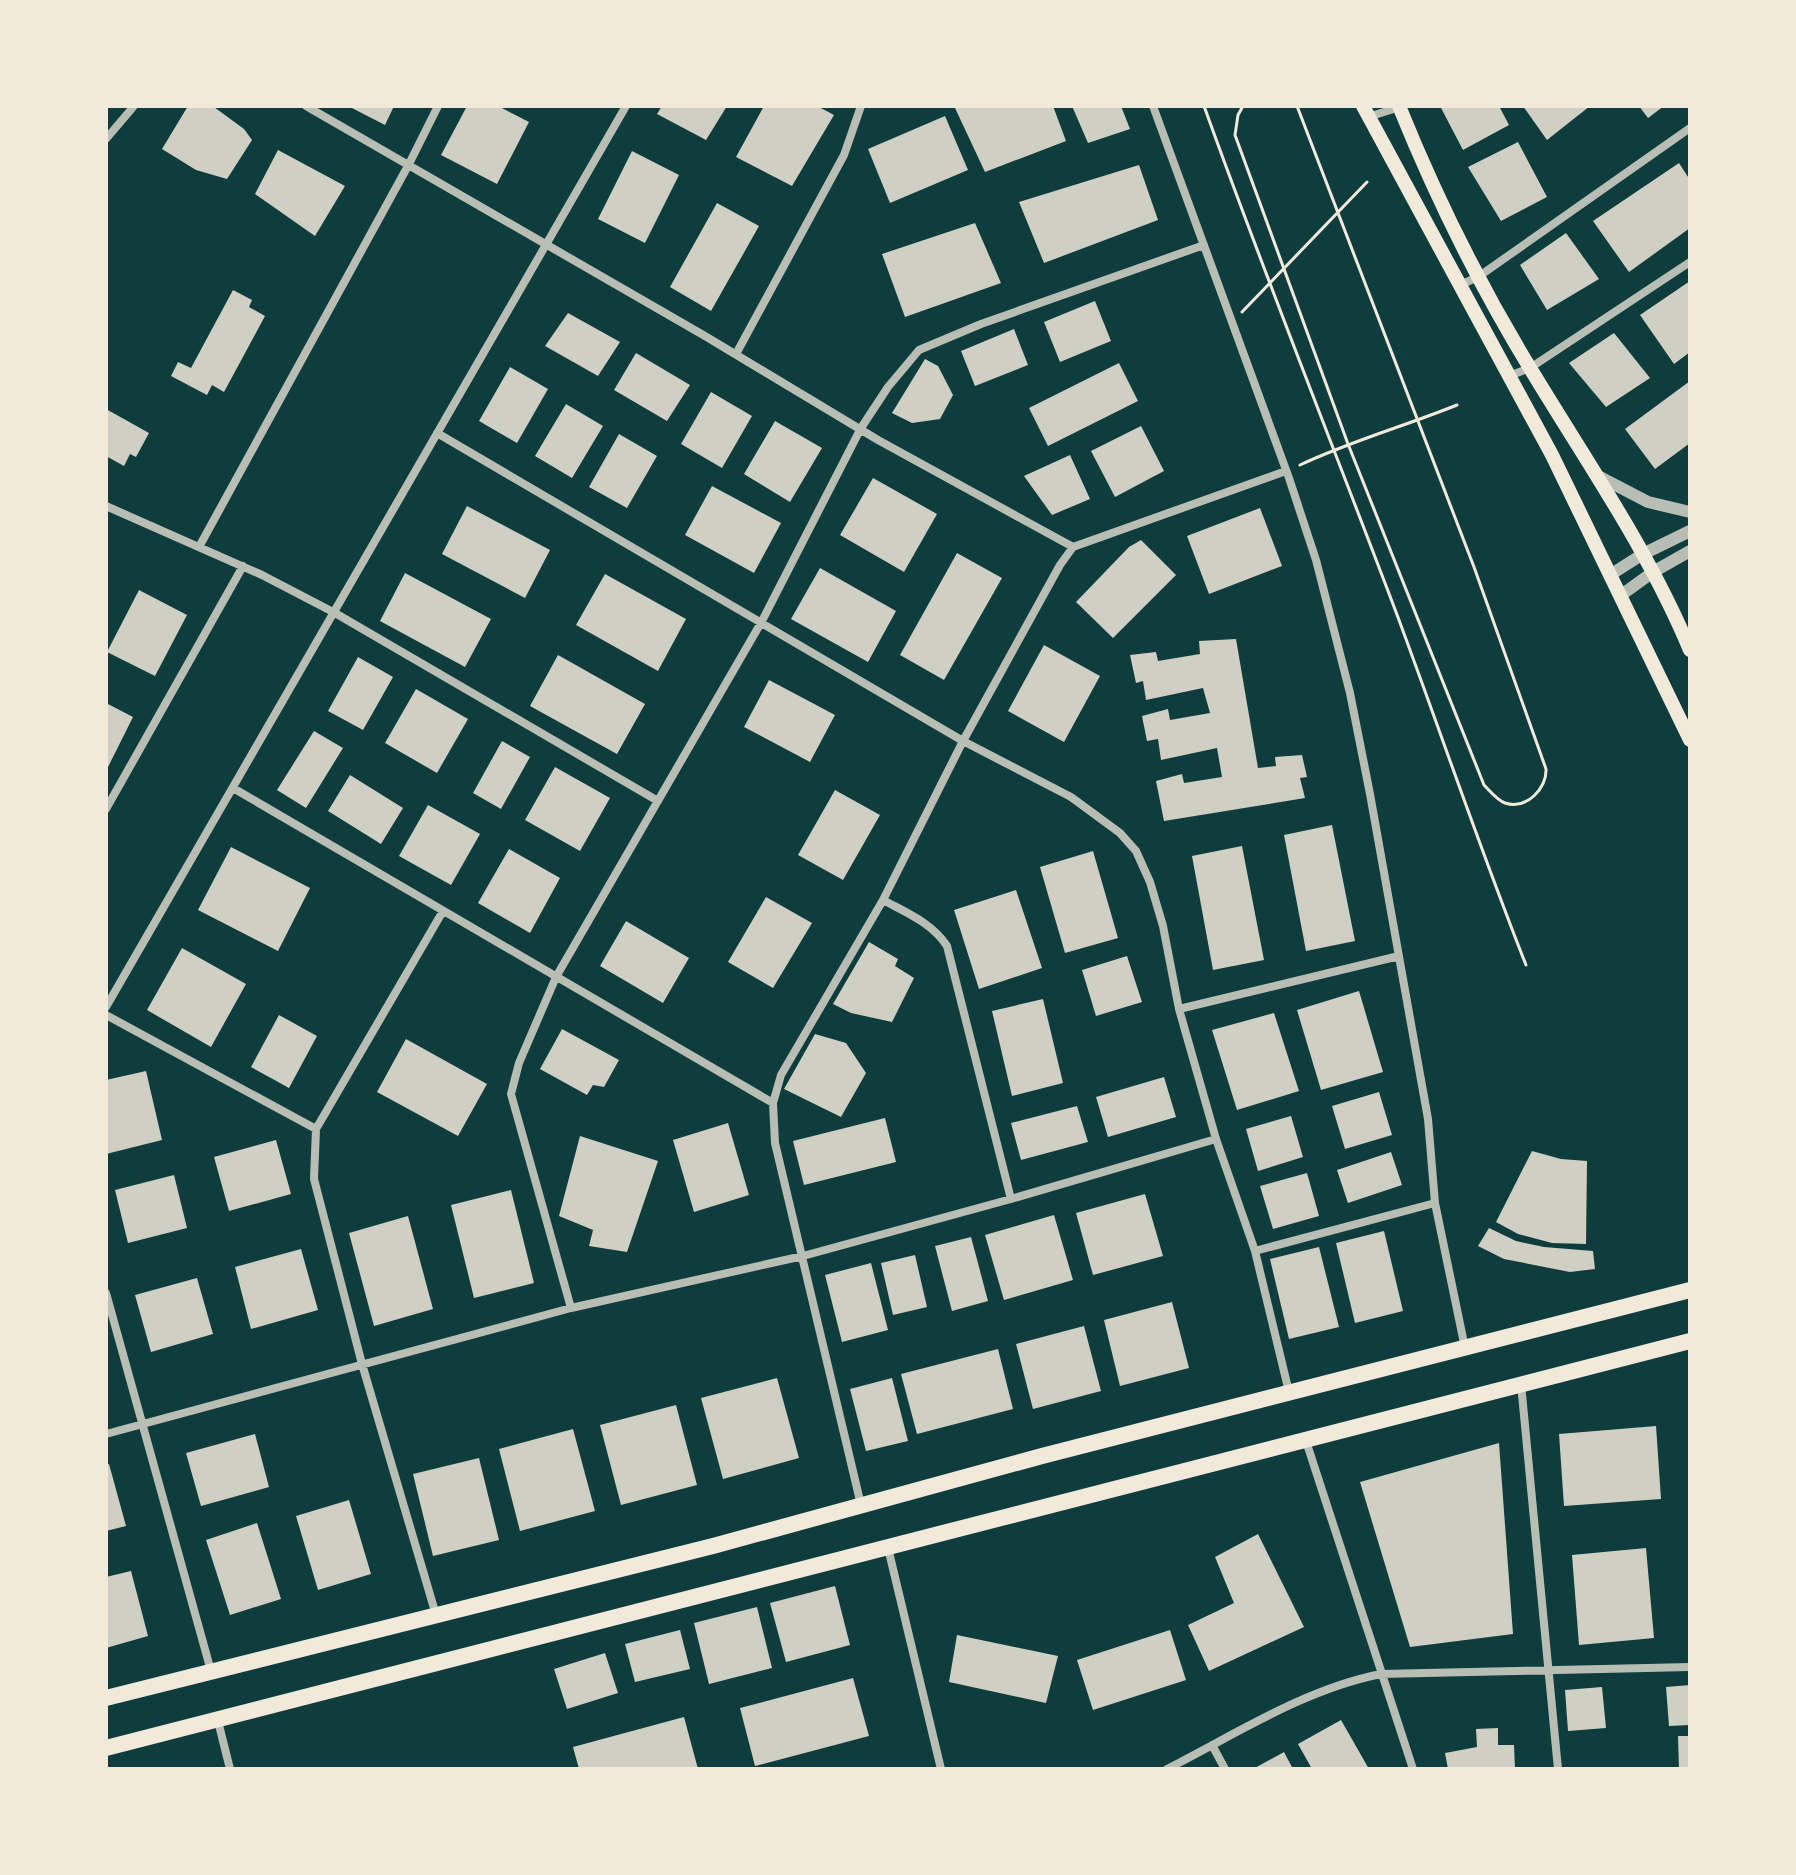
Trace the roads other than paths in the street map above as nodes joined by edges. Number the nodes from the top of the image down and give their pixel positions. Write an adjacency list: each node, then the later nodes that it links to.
1 (134, 106): 10 (street)
2 (306, 106): 11 (street)
3 (438, 106): 11 (street)
4 (626, 106): 12 (street)
5 (861, 106): 17 (street)
6 (1153, 106): 13 (street)
7 (1401, 107): 8 (street); 15 (main road)
8 (1365, 111): 16 (main road)
9 (1690, 128): 15 (street)
10 (106, 139)
11 (409, 164): 12 (street); 27 (street)
12 (546, 244): 17 (street); 21 (street)
13 (1204, 245): 20 (street); 22 (street)
14 (1690, 262): 18 (street)
15 (1478, 277): 16 (street); 18 (main road)
16 (1460, 285): 19 (main road)
17 (736, 354): 20 (street)
18 (1530, 368): 19 (street); 23 (main road)
19 (1509, 376): 33 (main road)
20 (861, 428): 28 (street); 36 (street)
21 (437, 433): 35 (street); 36 (street)
22 (1286, 471): 28 (street); 45 (street)
23 (1600, 477): 25 (street); 30 (main road)
24 (106, 506): 27 (street)
25 (1690, 512)
26 (1690, 531): 30 (street)
27 (199, 547): 31 (street)
28 (1073, 547): 39 (street)
29 (1690, 551): 32 (street)
30 (1643, 554): 32 (main road); 33 (street)
31 (243, 566): 35 (street); 42 (street)
32 (1653, 572): 34 (street); 37 (main road)
33 (1610, 575): 34 (main road)
34 (1620, 596): 38 (main road)
35 (335, 613): 40 (street); 41 (street)
36 (762, 621): 39 (street); 41 (street)
37 (1690, 650)
38 (1690, 740)
39 (963, 741): 43 (street); 48 (street)
40 (233, 788): 44 (street); 47 (street)
41 (658, 801): 46 (street)
42 (106, 809)
43 (883, 900): 50 (street); 53 (street)
44 (443, 911): 46 (street); 51 (street)
45 (1399, 956): 48 (street); 54 (street)
46 (556, 977): 50 (street); 59 (street)
47 (106, 1007)
48 (1179, 1009): 52 (street)
49 (106, 1015): 51 (street)
50 (773, 1103): 56 (street)
51 (316, 1129): 62 (street)
52 (1216, 1139): 53 (street); 55 (street)
53 (1011, 1199): 56 (street)
54 (1435, 1203): 55 (street); 61 (street)
55 (1255, 1251): 64 (street)
56 (803, 1256): 59 (street); 68 (street)
57 (1690, 1290): 61 (main road)
58 (106, 1293): 65 (street)
59 (571, 1308): 62 (street)
60 (1690, 1341): 63 (main road)
61 (1465, 1348): 64 (main road)
62 (362, 1364): 65 (street); 70 (street)
63 (1521, 1384): 67 (main road); 72 (street)
64 (1289, 1394): 68 (main road)
65 (142, 1423): 66 (street); 73 (street)
66 (106, 1434)
67 (1306, 1441): 69 (main road); 74 (street)
68 (861, 1507): 70 (main road)
69 (888, 1548): 76 (main road); 80 (street)
70 (436, 1616): 73 (main road)
71 (1690, 1667): 72 (street)
72 (1549, 1670): 74 (street); 84 (street)
73 (211, 1671): 75 (main road)
74 (1381, 1674): 77 (street); 83 (street)
75 (106, 1698)
76 (218, 1721): 78 (main road); 79 (street)
77 (1212, 1745): 81 (street); 82 (street)
78 (106, 1748)
79 (230, 1769)
80 (941, 1769)
81 (1167, 1769)
82 (1225, 1769)
83 (1413, 1769)
84 (1558, 1769)

